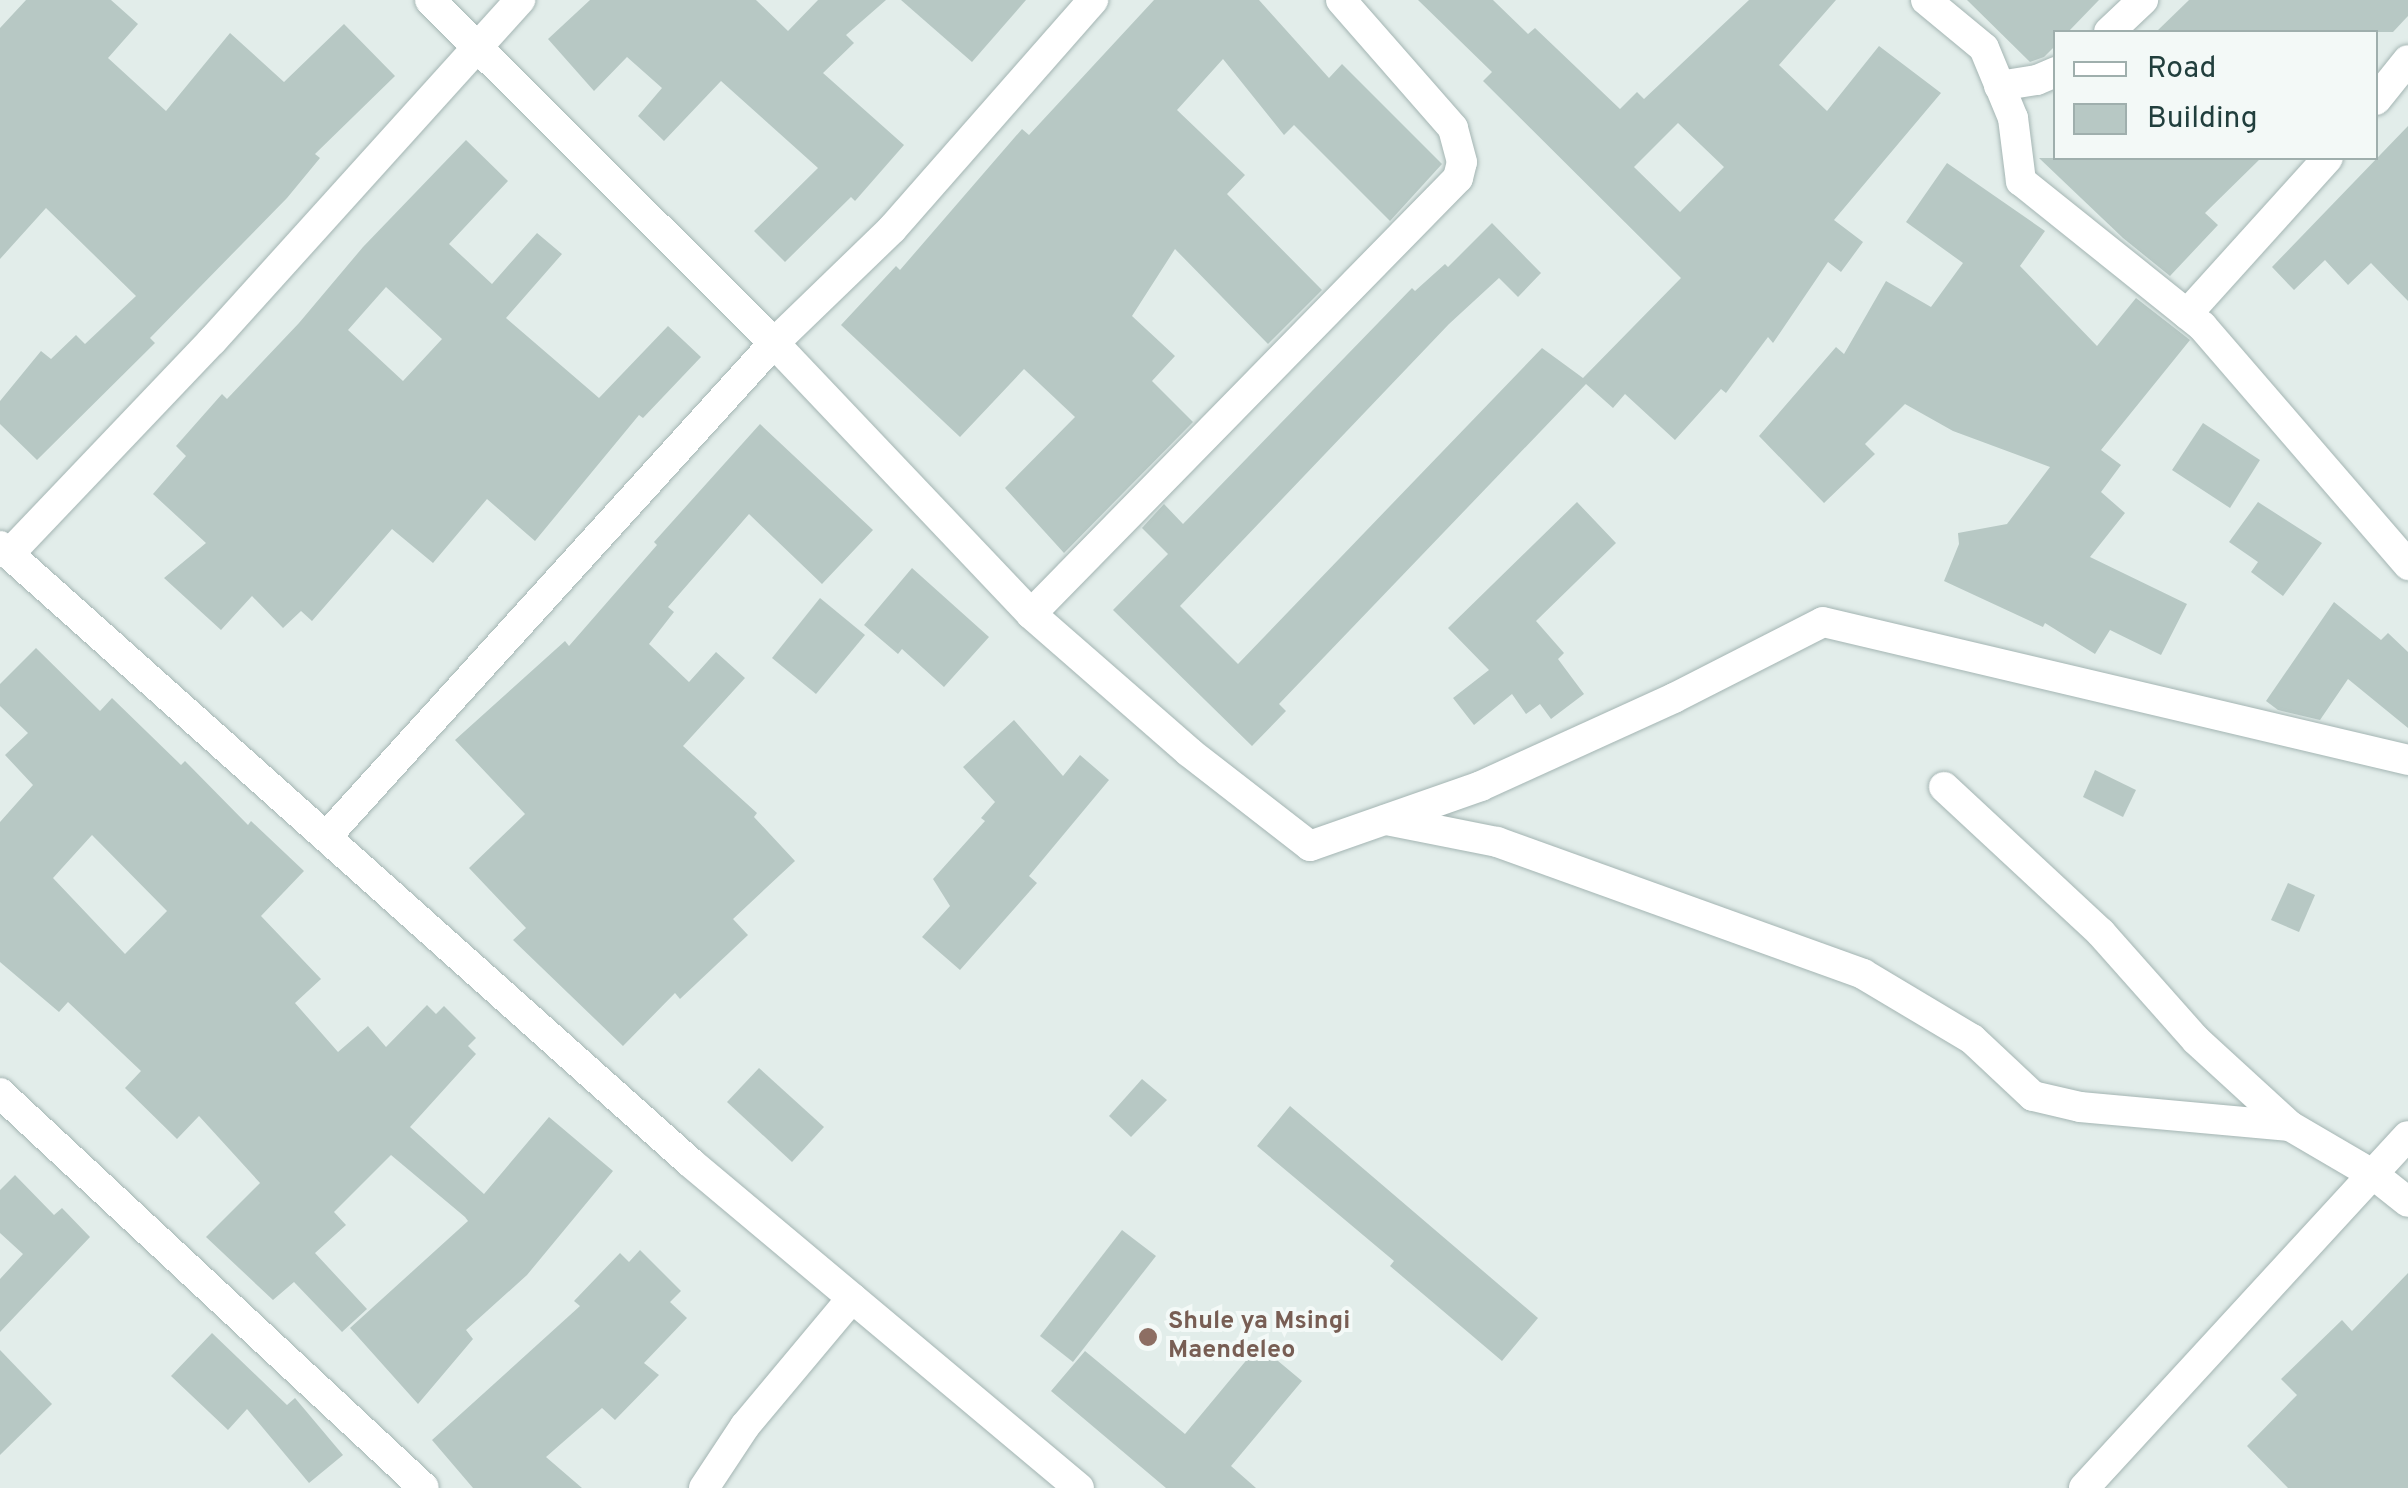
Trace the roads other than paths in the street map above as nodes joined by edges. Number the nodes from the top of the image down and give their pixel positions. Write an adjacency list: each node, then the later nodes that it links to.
1 (430, 0): 8 (street)
2 (520, 0): 8 (street)
3 (1093, 0): 15 (street)
4 (1341, 0): 18 (street)
5 (2143, 0): 7 (street)
6 (1935, 3): 11 (street)
7 (2111, 30)
8 (476, 45): 15 (street); 16 (street)
9 (2408, 60): 12 (street)
10 (2053, 73): 11 (street)
11 (1999, 86): 14 (street)
12 (2378, 98)
13 (2326, 160): 14 (street)
14 (2187, 314): 17 (street)
15 (774, 343): 18 (street); 22 (street)
16 (4, 550): 22 (street)
17 (2408, 565)
18 (1030, 614): 21 (street)
19 (2408, 760): 21 (street)
20 (1944, 787): 24 (street)
21 (1385, 820): 24 (street)
22 (326, 837): 28 (street)
23 (0, 1094): 29 (street)
24 (2290, 1126): 26 (street)
25 (2408, 1136): 26 (street)
26 (2374, 1175): 27 (street); 32 (street)
27 (2408, 1202)
28 (852, 1298): 30 (street); 31 (street)
29 (424, 1488)
30 (704, 1488)
31 (1079, 1488)
32 (2084, 1488)

